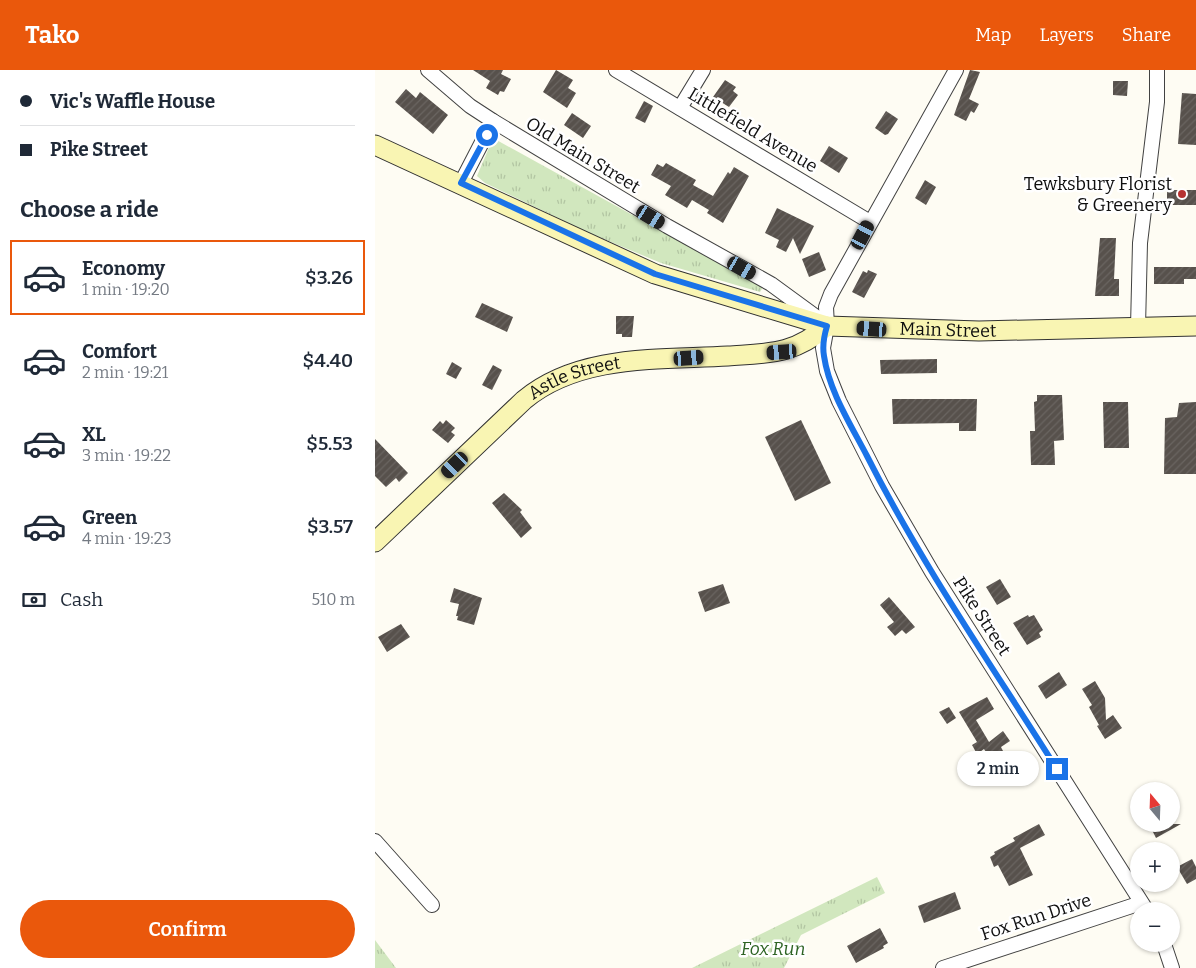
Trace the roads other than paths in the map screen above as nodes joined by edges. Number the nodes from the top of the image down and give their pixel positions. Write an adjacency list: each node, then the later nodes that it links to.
1 (616, 70): 6 (street, Littlefield Avenue)
2 (703, 70): 6 (street)
3 (956, 70): 10 (street, Pike Street)
4 (1157, 70): 13 (street)
5 (436, 73): 7 (street, Old Main Street)
6 (681, 108): 10 (street, Littlefield Avenue)
7 (493, 122): 9 (street); 11 (street, Old Main Street)
8 (375, 144): 9 (main road, Main Street)
9 (461, 183): 11 (main road, Main Street)
10 (870, 222): 11 (street, Pike Street)
11 (827, 326): 13 (main road, Main Street); 14 (main road, Astle Street); 16 (street, Pike Street)
12 (1196, 326): 13 (main road, Main Street)
13 (1139, 327)
14 (375, 542)
15 (375, 841): 17 (street)
16 (1141, 902)
17 (431, 905)
18 (1130, 911): 20 (street, Fox Run Drive)
19 (1167, 952): 21 (street)
20 (943, 968)
21 (1173, 968)

